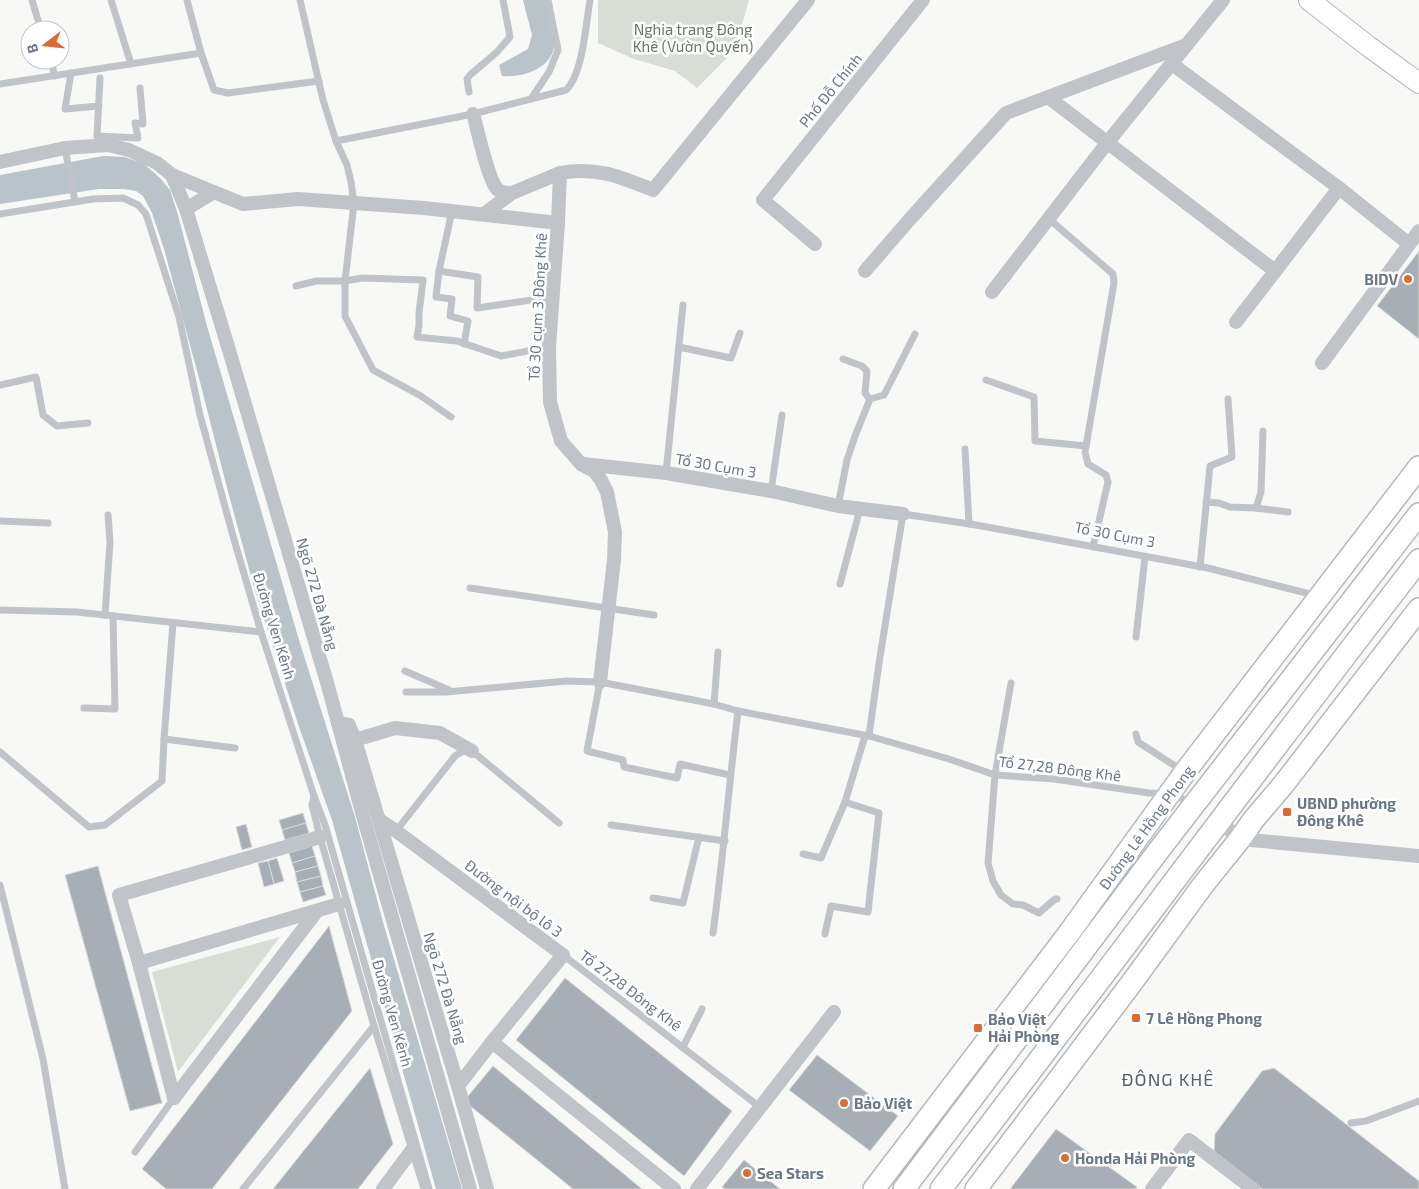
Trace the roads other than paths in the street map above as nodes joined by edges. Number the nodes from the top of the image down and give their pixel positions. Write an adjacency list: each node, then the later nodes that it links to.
1 (32, 0): 12 (lane)
2 (111, 0): 15 (lane)
3 (187, 0): 14 (lane)
4 (300, 0): 21 (lane)
5 (503, 0): 25 (lane)
6 (548, 0): 27 (lane)
7 (590, 0): 27 (lane)
8 (808, 0): 35 (street)
9 (923, 0): 49 (street, Phố Đỗ Chính)
10 (1222, 0): 13 (street)
11 (1309, 0): 22 (street)
12 (38, 20)
13 (1186, 45): 16 (street); 26 (street)
14 (201, 53): 15 (lane); 21 (lane)
15 (131, 64): 18 (lane)
16 (1172, 64): 32 (street); 37 (street)
17 (53, 70): 19 (lane)
18 (71, 73): 19 (lane); 28 (lane)
19 (55, 76): 23 (lane)
20 (100, 78): 28 (lane)
21 (319, 81): 31 (lane)
22 (1419, 83)
23 (0, 84)
24 (140, 88): 30 (lane)
25 (469, 92)
26 (1048, 97): 32 (street); 52 (street)
27 (531, 99): 29 (lane)
28 (99, 106): 30 (lane)
29 (473, 114): 31 (lane); 39 (street)
30 (103, 141): 33 (street); 36 (street)
31 (336, 141): 41 (lane)
32 (1107, 143): 46 (street); 53 (street)
33 (67, 152): 34 (street); 40 (lane)
34 (0, 162)
35 (560, 173): 39 (street); 47 (street, Tổ 30 cụm 3 Đông Khê)
36 (172, 175): 38 (street); 42 (street, Ngõ 272 Đà Nẵng)
37 (1339, 188): 50 (street); 53 (street)
38 (214, 192): 41 (street); 42 (street)
39 (512, 193): 45 (street)
40 (75, 199): 44 (lane, Đường Ven Kênh); 105 (lane, Đường Ven Kênh)
41 (354, 203): 43 (street); 54 (lane)
42 (186, 208): 116 (street, Ngõ 272 Đà Nẵng)
43 (452, 211): 45 (street); 51 (lane)
44 (0, 214)
45 (484, 214): 47 (street)
46 (1049, 219): 56 (street); 75 (lane)
47 (558, 223): 57 (street, Tổ 30 cụm 3 Đông Khê)
48 (1419, 231): 50 (street)
49 (815, 244)
50 (1409, 244): 66 (street)
51 (439, 271): 57 (lane); 62 (lane)
52 (866, 271)
53 (1275, 271): 59 (street)
54 (345, 280): 55 (lane); 62 (lane); 72 (lane)
55 (296, 286)
56 (992, 292)
57 (552, 297): 63 (street, Tổ 30 cụm 3 Đông Khê)
58 (683, 304): 64 (lane)
59 (1236, 322)
60 (740, 332): 64 (lane)
61 (915, 334): 69 (lane)
62 (464, 344): 63 (lane)
63 (549, 347): 77 (street, Tổ 30 cụm 3 Đông Khê)
64 (679, 347): 79 (lane)
65 (843, 358): 69 (lane)
66 (1322, 363)
67 (986, 380): 75 (lane)
68 (0, 385): 73 (lane)
69 (870, 399): 82 (lane)
70 (1228, 399): 81 (lane)
71 (782, 415): 80 (lane)
72 (452, 417)
73 (88, 423)
74 (1263, 431): 83 (lane)
75 (1086, 446): 92 (lane)
76 (965, 449): 91 (lane)
77 (581, 464): 79 (street, Tổ 30 Cụm 3); 99 (street, Tổ 30 cụm 3 Đông Khê)
78 (1419, 467): 98 (main road, Đường Lê Hồng Phong)
79 (666, 473): 80 (street, Tổ 30 Cụm 3)
80 (771, 491): 82 (street, Tổ 30 Cụm 3)
81 (1206, 502): 83 (lane); 95 (lane)
82 (838, 506): 84 (street, Tổ 30 Cụm 3)
83 (1256, 508): 85 (lane)
84 (860, 509): 86 (street, Tổ 30 Cụm 3); 96 (lane)
85 (1288, 512)
86 (904, 514): 91 (lane, Tổ 30 Cụm 3); 118 (lane)
87 (1419, 514): 130 (main road, Đường Lê Hồng Phong)
88 (108, 515): 102 (lane)
89 (0, 521): 90 (lane)
90 (48, 523)
91 (969, 524): 92 (lane, Tổ 30 Cụm 3)
92 (1093, 547): 93 (lane, Tổ 30 Cụm 3)
93 (1146, 556): 95 (lane, Tổ 30 Cụm 3); 106 (lane)
94 (1419, 560): 132 (main road)
95 (1200, 567): 98 (lane, Tổ 30 Cụm 3)
96 (840, 584)
97 (470, 588): 99 (lane)
98 (1320, 596): 124 (main road, Đường Lê Hồng Phong)
99 (609, 608): 101 (lane); 109 (street, Tổ 30 cụm 3 Đông Khê)
100 (0, 610): 102 (lane)
101 (654, 615)
102 (109, 616): 104 (lane); 114 (lane)
103 (1416, 616): 138 (main road)
104 (173, 623): 105 (lane); 119 (lane)
105 (261, 632): 128 (lane, Đường Ven Kênh)
106 (1136, 637)
107 (718, 652): 113 (lane)
108 (405, 671): 111 (lane)
109 (600, 682): 111 (lane); 113 (lane, Tổ 27,28 Đông Khê); 125 (lane)
110 (1010, 684): 126 (lane)
111 (451, 691): 112 (lane)
112 (406, 692)
113 (714, 704): 115 (lane, Tổ 27,28 Đông Khê)
114 (84, 708)
115 (738, 711): 118 (lane, Tổ 27,28 Đông Khê); 125 (lane)
116 (338, 723): 120 (street, Ngõ 272 Đà Nẵng); 168 (street)
117 (1136, 734): 124 (lane)
118 (867, 736): 126 (lane, Tổ 27,28 Đông Khê); 129 (lane)
119 (164, 739): 121 (lane); 123 (lane)
120 (355, 740): 122 (street); 131 (street, Ngõ 272 Đà Nẵng)
121 (236, 748)
122 (472, 751): 133 (lane); 135 (lane)
123 (0, 752)
124 (1185, 773): 127 (main road, Đường Lê Hồng Phong)
125 (730, 775): 139 (lane)
126 (995, 775): 127 (lane, Tổ 27,28 Đông Khê); 144 (lane)
127 (1170, 794): 130 (lane, Tổ 27,28 Đông Khê); 172 (main road, Đường Lê Hồng Phong)
128 (314, 796): 136 (lane, Đường Ven Kênh); 167 (lane, Đường Ven Kênh)
129 (845, 802): 140 (lane); 148 (lane)
130 (1196, 804): 173 (main road, Đường Lê Hồng Phong)
131 (379, 820): 135 (street, Đường nội bộ lô 3); 156 (street, Ngõ 272 Đà Nẵng)
132 (1219, 821): 138 (street); 174 (main road)
133 (559, 823)
134 (611, 825): 137 (lane)
135 (396, 831): 149 (street, Đường nội bộ lô 3)
136 (320, 837): 145 (lane, Đường Ven Kênh); 150 (street)
137 (699, 837): 139 (lane); 143 (lane)
138 (1240, 839): 141 (street); 175 (main road)
139 (725, 841): 147 (lane)
140 (802, 854)
141 (1419, 856)
142 (0, 886): 163 (lane)
143 (653, 898)
144 (1058, 899)
145 (339, 904): 146 (street); 153 (lane, Đường Ven Kênh)
146 (317, 911): 150 (street); 157 (street)
147 (713, 933)
148 (825, 934)
149 (563, 955): 154 (street, Đường nội bộ lô 3); 155 (lane, Tổ 27,28 Đông Khê)
150 (139, 963): 157 (street)
151 (702, 1010): 155 (lane)
152 (834, 1012): 159 (street)
153 (374, 1026): 161 (lane, Đường Ven Kênh); 164 (lane)
154 (492, 1042): 156 (street, Đường nội bộ lô 3); 170 (street)
155 (683, 1047): 159 (lane)
156 (458, 1086): 169 (street, Ngõ 272 Đà Nẵng)
157 (174, 1098): 162 (lane)
158 (1419, 1101): 160 (lane)
159 (761, 1108): 171 (street)
160 (1351, 1123)
161 (412, 1150): 165 (street); 166 (lane, Đường Ven Kênh)
162 (135, 1152)
163 (65, 1189)
164 (243, 1189)
165 (383, 1189)
166 (424, 1189)
167 (429, 1189)
168 (470, 1189)
169 (487, 1189)
170 (674, 1189)
171 (697, 1189)
172 (874, 1189)
173 (904, 1189)
174 (941, 1189)
175 (976, 1189)
176 (1152, 1189): 177 (street)
177 (1253, 1189)

